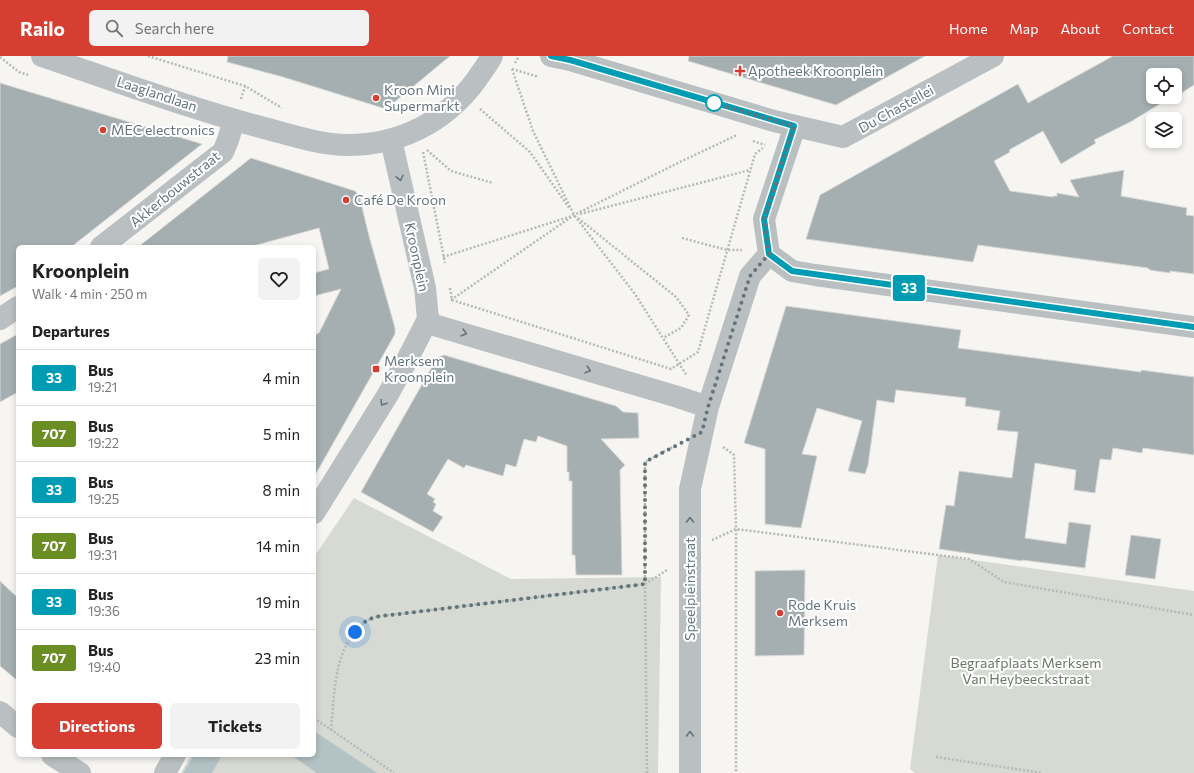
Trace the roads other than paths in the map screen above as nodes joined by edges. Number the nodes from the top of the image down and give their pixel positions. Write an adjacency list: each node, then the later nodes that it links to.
1 (42, 56): 5 (street, Laaglandlaan)
2 (492, 56): 7 (street)
3 (551, 56): 6 (street)
4 (993, 56): 6 (street, Du Chastellei)
5 (234, 120): 7 (street, Laaglandlaan); 8 (street, Akkerbouwstraat)
6 (794, 126): 9 (street)
7 (391, 140): 12 (street, Kroonplein, one-way to 12)
8 (104, 245)
9 (758, 252): 13 (street); 14 (street)
10 (16, 308): 11 (street)
11 (0, 319)
12 (428, 320): 14 (street, one-way to 14); 15 (street, one-way to 15)
13 (1194, 327)
14 (708, 407): 22 (street, Speelpleinstraat, one-way to 14)
15 (316, 510)
16 (0, 712): 17 (street)
17 (16, 725)
18 (55, 757): 20 (street)
19 (174, 757): 21 (street)
20 (80, 773)
21 (165, 773)
22 (690, 773)

